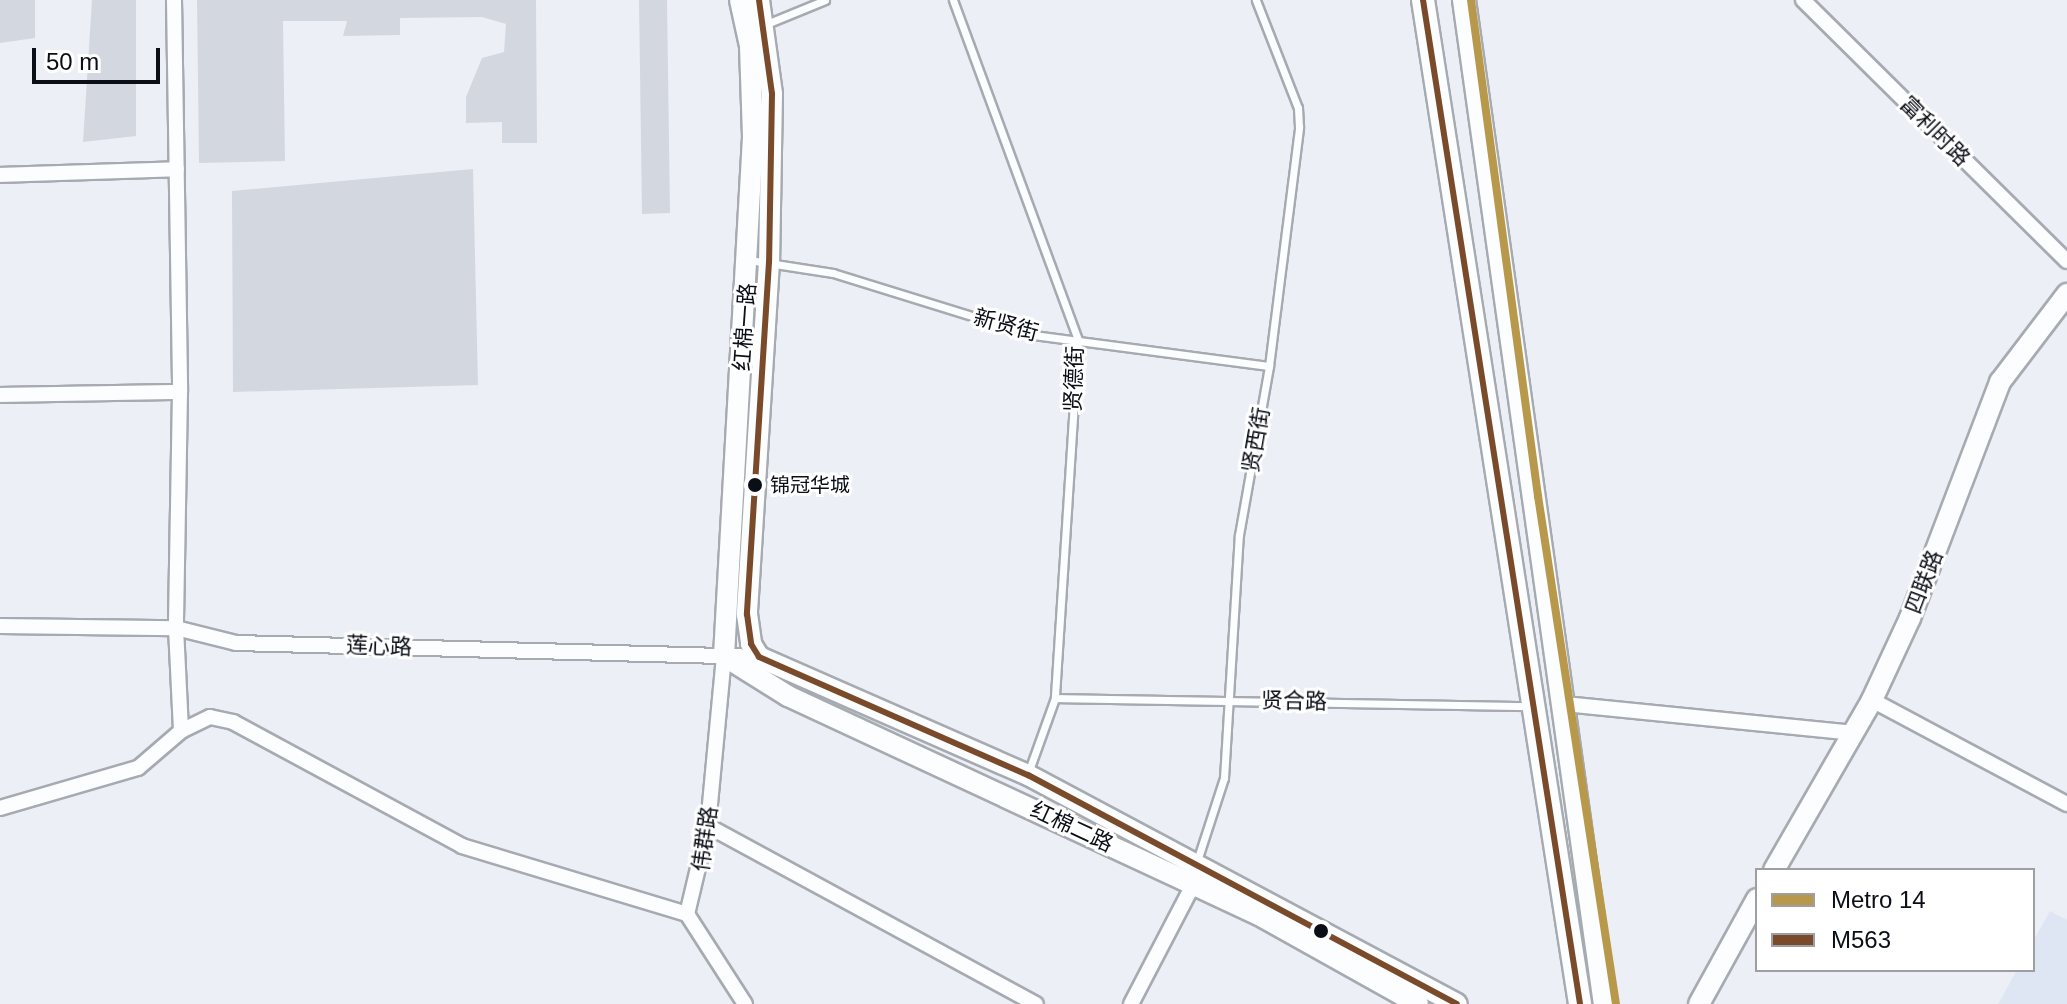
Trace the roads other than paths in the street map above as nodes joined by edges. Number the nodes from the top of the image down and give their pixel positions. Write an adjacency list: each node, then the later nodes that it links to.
1 (174, 0): 11 (street)
2 (740, 0): 13 (main road, 红棉一路)
3 (759, 0): 10 (main road, 红棉一路)
4 (825, 0): 10 (lane)
5 (953, 0): 16 (lane, 贤德街)
6 (1256, 0): 17 (lane, 贤西街)
7 (1423, 0): 28 (main road)
8 (1464, 0): 27 (main road)
9 (1803, 0): 14 (street, 富利时路)
10 (764, 25): 13 (main road, 红棉一路)
11 (177, 169): 12 (street); 18 (street)
12 (0, 175)
13 (759, 261): 16 (lane, 新贤街); 22 (main road, 红棉一路); 23 (main road, 红棉一路)
14 (2067, 261)
15 (2067, 294): 25 (main road, 四联路)
16 (1078, 340): 17 (lane, 新贤街); 24 (lane, 贤德街)
17 (1269, 366): 26 (lane, 贤西街)
18 (180, 392): 19 (street); 21 (street)
19 (0, 395)
20 (0, 626): 21 (street, 莲心路)
21 (176, 628): 22 (street, 莲心路); 29 (street)
22 (724, 656): 23 (street, 莲心路); 34 (street, 伟群路); 36 (main road, 红棉二路)
23 (759, 657): 31 (main road, 红棉二路)
24 (1055, 698): 26 (lane, 贤合路); 31 (lane, 贤德街)
25 (1872, 700): 30 (main road, 四联路); 32 (street)
26 (1233, 701): 28 (lane, 贤合路); 36 (lane, 贤西街)
27 (1564, 704): 30 (street); 46 (main road)
28 (1533, 706): 45 (main road)
29 (181, 731): 33 (street); 38 (street)
30 (1853, 733): 35 (main road, 四联路)
31 (1028, 775): 36 (main road, 红棉二路)
32 (2067, 804)
33 (0, 808)
34 (708, 826): 38 (street, 伟群路); 41 (street)
35 (1775, 868)
36 (1195, 873): 42 (street); 43 (main road, 红棉二路); 44 (main road, 红棉二路)
37 (1755, 902): 39 (main road)
38 (687, 914): 40 (street)
39 (1716, 969): 47 (main road); 48 (main road)
40 (745, 1004)
41 (1036, 1004)
42 (1131, 1004)
43 (1418, 1004)
44 (1457, 1004)
45 (1580, 1004)
46 (1605, 1004)
47 (1688, 1004)
48 (1699, 1004)

